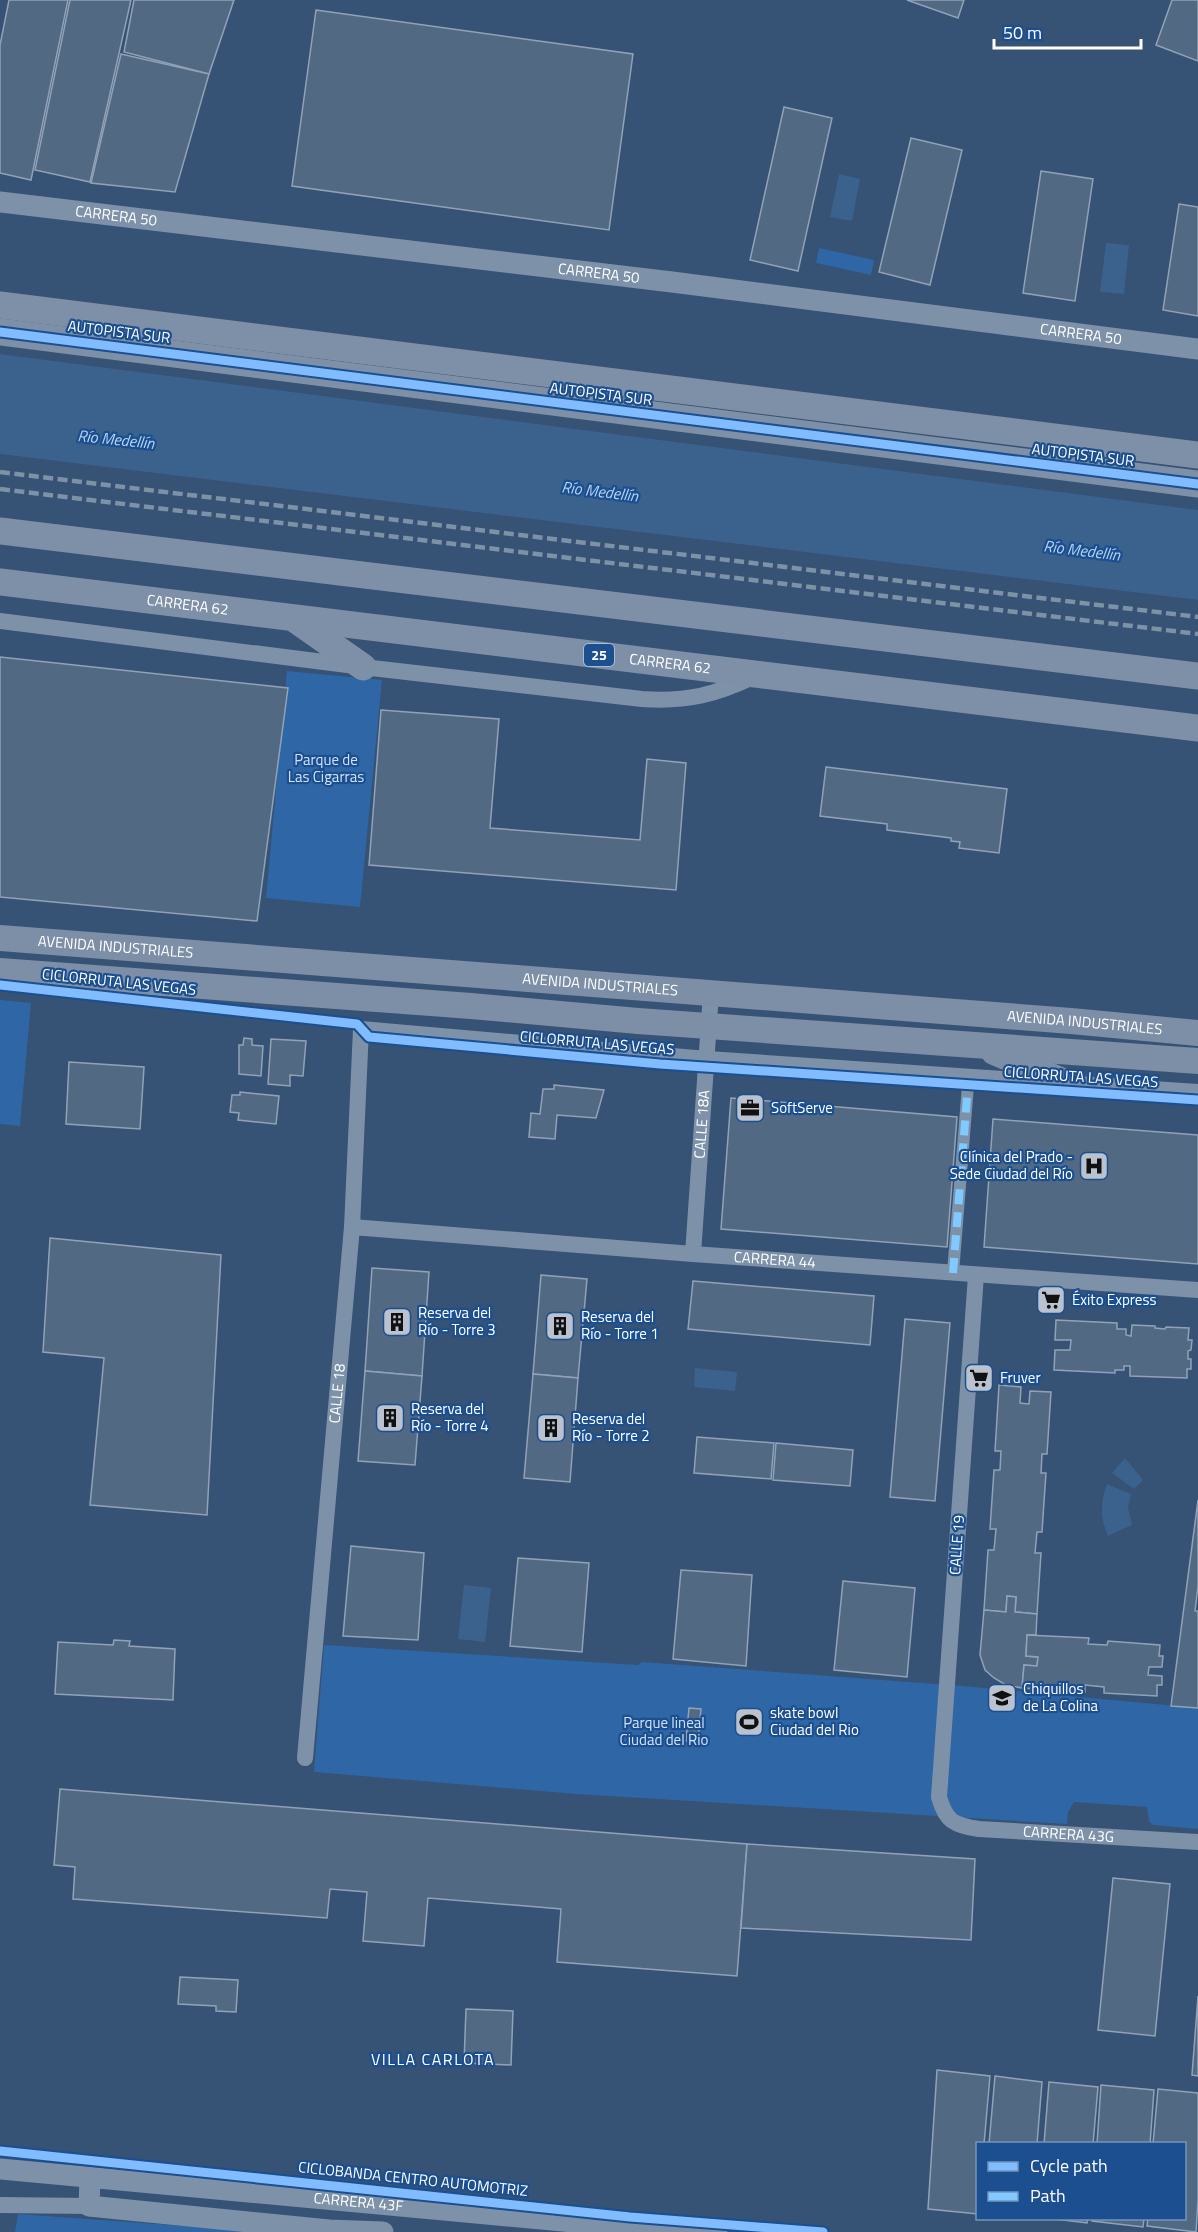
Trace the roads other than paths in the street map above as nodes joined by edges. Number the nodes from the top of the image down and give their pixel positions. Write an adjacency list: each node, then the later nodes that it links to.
1 (0, 202): 4 (street, CARRERA 50)
2 (0, 305): 5 (highway, AUTOPISTA SUR)
3 (0, 332): 6 (highway, AUTOPISTA SUR)
4 (1198, 349)
5 (1198, 455)
6 (1198, 484)
7 (0, 531): 13 (highway)
8 (0, 582): 9 (highway, CARRERA 62 / 25)
9 (293, 618): 11 (highway); 12 (highway, CARRERA 62 / 25)
10 (0, 621): 11 (street)
11 (363, 667): 12 (street)
12 (758, 674): 14 (highway, CARRERA 62 / 25)
13 (1198, 676)
14 (1198, 728)
15 (0, 938): 17 (main road, AVENIDA INDUSTRIALES)
16 (0, 971): 18 (main road, AVENIDA INDUSTRIALES)
17 (711, 993): 18 (street, CALLE 18A); 19 (main road, AVENIDA INDUSTRIALES)
18 (709, 1026): 20 (main road, AVENIDA INDUSTRIALES); 21 (street, CALLE 18A)
19 (1198, 1033)
20 (975, 1044): 22 (main road, AVENIDA INDUSTRIALES); 23 (main road)
21 (707, 1059): 23 (street); 26 (street, CALLE 18); 27 (street, CALLE 18A)
22 (1198, 1061)
23 (1065, 1082): 25 (street)
24 (968, 1085): 28 (street)
25 (1198, 1092)
26 (352, 1227): 27 (street, CARRERA 44); 31 (street, CALLE 18)
27 (693, 1254): 28 (street, CARRERA 44)
28 (953, 1273): 29 (street, CARRERA 44)
29 (976, 1275): 30 (street, CARRERA 44); 32 (street, CALLE 19)
30 (1198, 1290)
31 (304, 1758)
32 (944, 1814): 33 (street, CARRERA 43G)
33 (1198, 1842)
34 (0, 2169): 35 (street, CARRERA 43F)
35 (90, 2178): 37 (street); 39 (street, CARRERA 43F)
36 (0, 2205): 37 (street, CARRERA 43F)
37 (89, 2206): 38 (street, CARRERA 43F)
38 (383, 2232)
39 (717, 2232)

